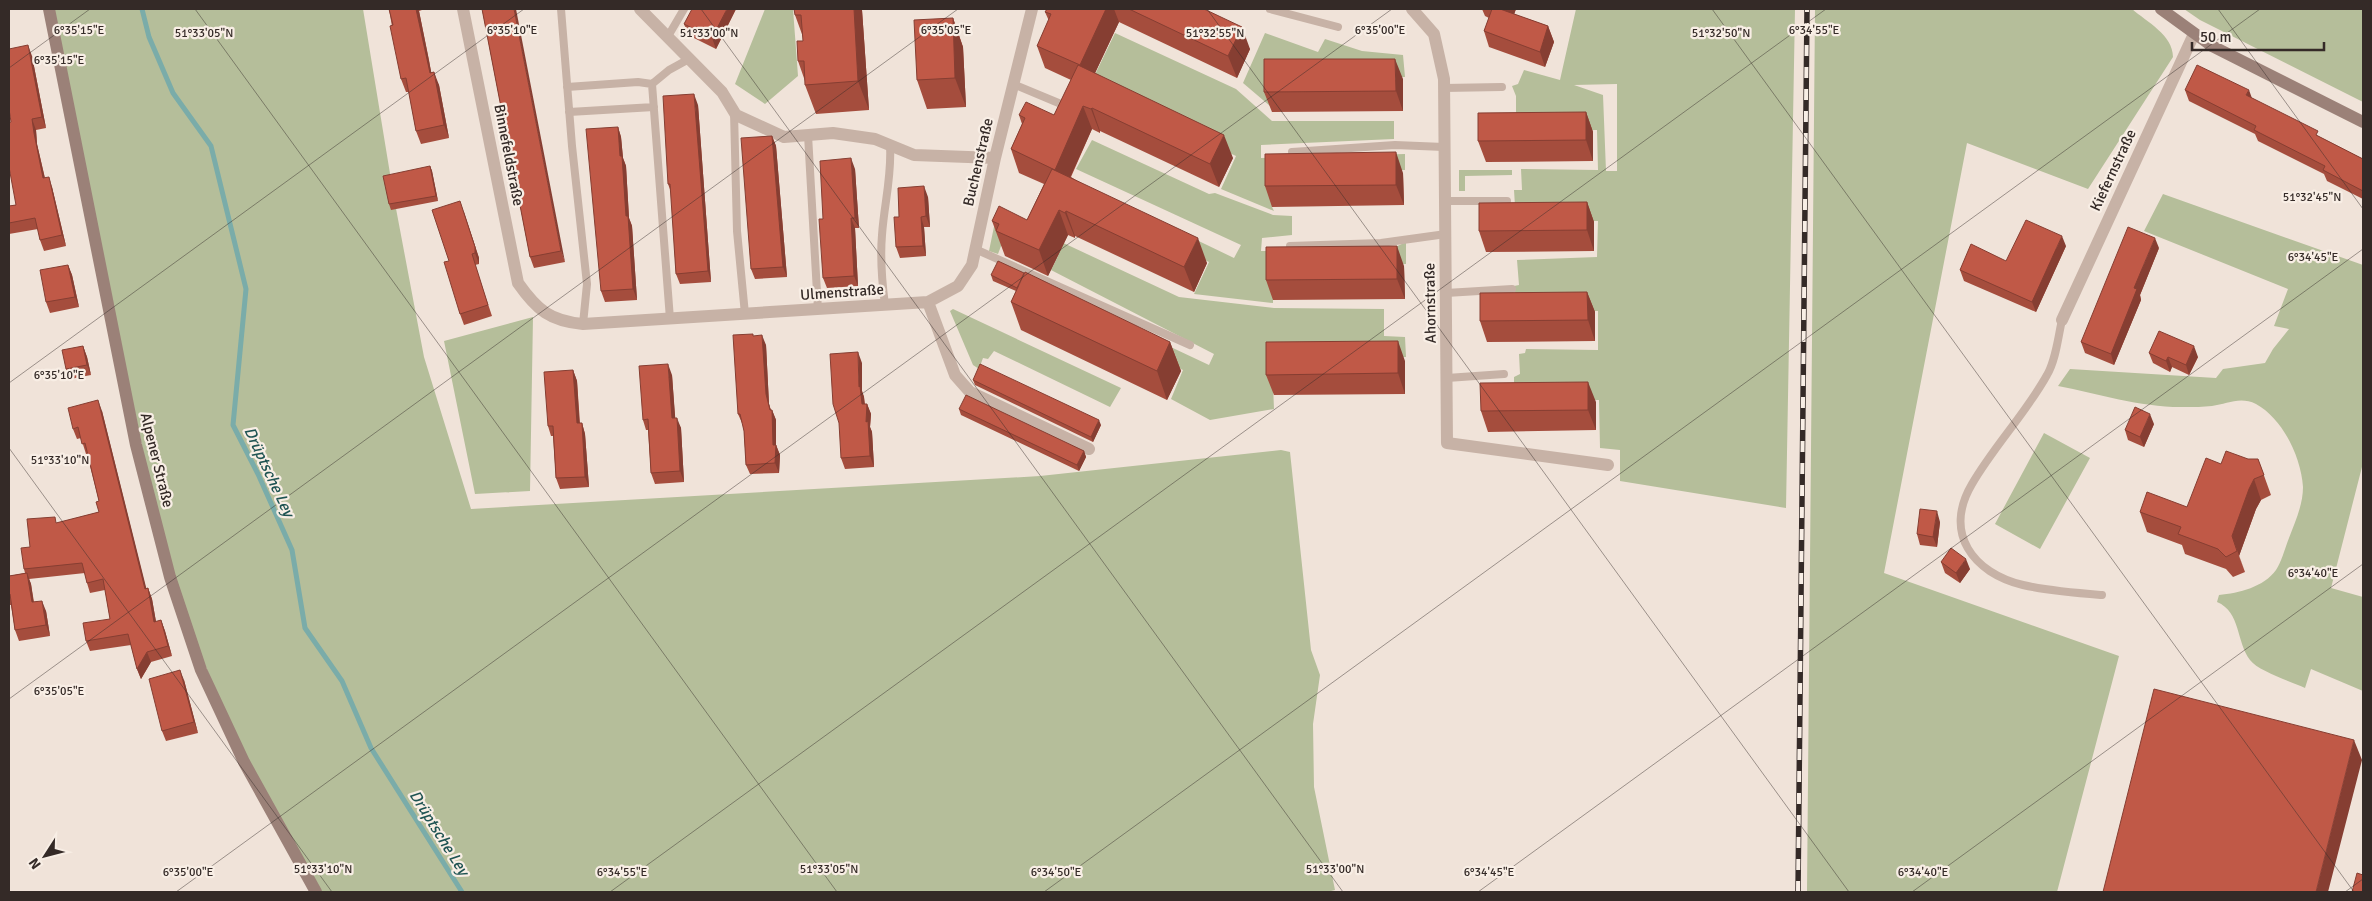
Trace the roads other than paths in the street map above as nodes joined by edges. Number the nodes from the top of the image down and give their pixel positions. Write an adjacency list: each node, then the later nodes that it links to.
1 (48, 9): 50 (street, Alpener Straße)
2 (463, 9): 37 (street, Binnefeldstraße)
3 (561, 9): 16 (lane)
4 (640, 9): 12 (street)
5 (684, 9): 12 (lane)
6 (1032, 9): 15 (street, Buchenstraße)
7 (1270, 9): 10 (lane)
8 (1412, 9): 18 (street, Ahornstraße)
9 (2161, 9): 11 (street)
10 (1338, 27)
11 (2194, 34): 23 (street); 42 (street, Kiefernstraße)
12 (667, 38): 13 (street)
13 (689, 59): 14 (lane); 21 (street)
14 (652, 84): 16 (lane); 20 (lane)
15 (1013, 84): 19 (lane); 28 (street, Buchenstraße)
16 (567, 87): 22 (lane)
17 (1502, 87): 18 (lane)
18 (1444, 88): 26 (street, Ahornstraße)
19 (1061, 104)
20 (654, 107): 22 (lane); 41 (lane)
21 (734, 111): 24 (street); 40 (lane)
22 (569, 112): 43 (lane)
23 (2363, 122)
24 (808, 135): 25 (street); 39 (lane)
25 (890, 146): 28 (street); 38 (lane)
26 (1444, 147): 27 (lane); 29 (street, Ahornstraße)
27 (1292, 152)
28 (995, 158): 33 (street, Buchenstraße)
29 (1445, 201): 30 (lane); 31 (street, Ahornstraße)
30 (1507, 201)
31 (1446, 234): 32 (lane); 35 (street, Ahornstraße)
32 (1290, 246)
33 (976, 249): 36 (street, Buchenstraße); 44 (lane)
34 (1512, 289): 35 (lane)
35 (1446, 293): 46 (street, Ahornstraße)
36 (928, 302): 38 (street, Ulmenstraße); 47 (street)
37 (532, 303): 43 (street, Ulmenstraße)
38 (885, 305): 39 (street, Ulmenstraße)
39 (818, 310): 40 (street, Ulmenstraße)
40 (745, 314): 41 (street, Ulmenstraße)
41 (670, 319): 43 (street, Ulmenstraße)
42 (2062, 320): 49 (lane)
43 (583, 324)
44 (1190, 345)
45 (1504, 374): 46 (lane)
46 (1447, 378): 48 (street, Ahornstraße)
47 (1089, 449)
48 (1608, 465)
49 (2102, 595)
50 (316, 892)

